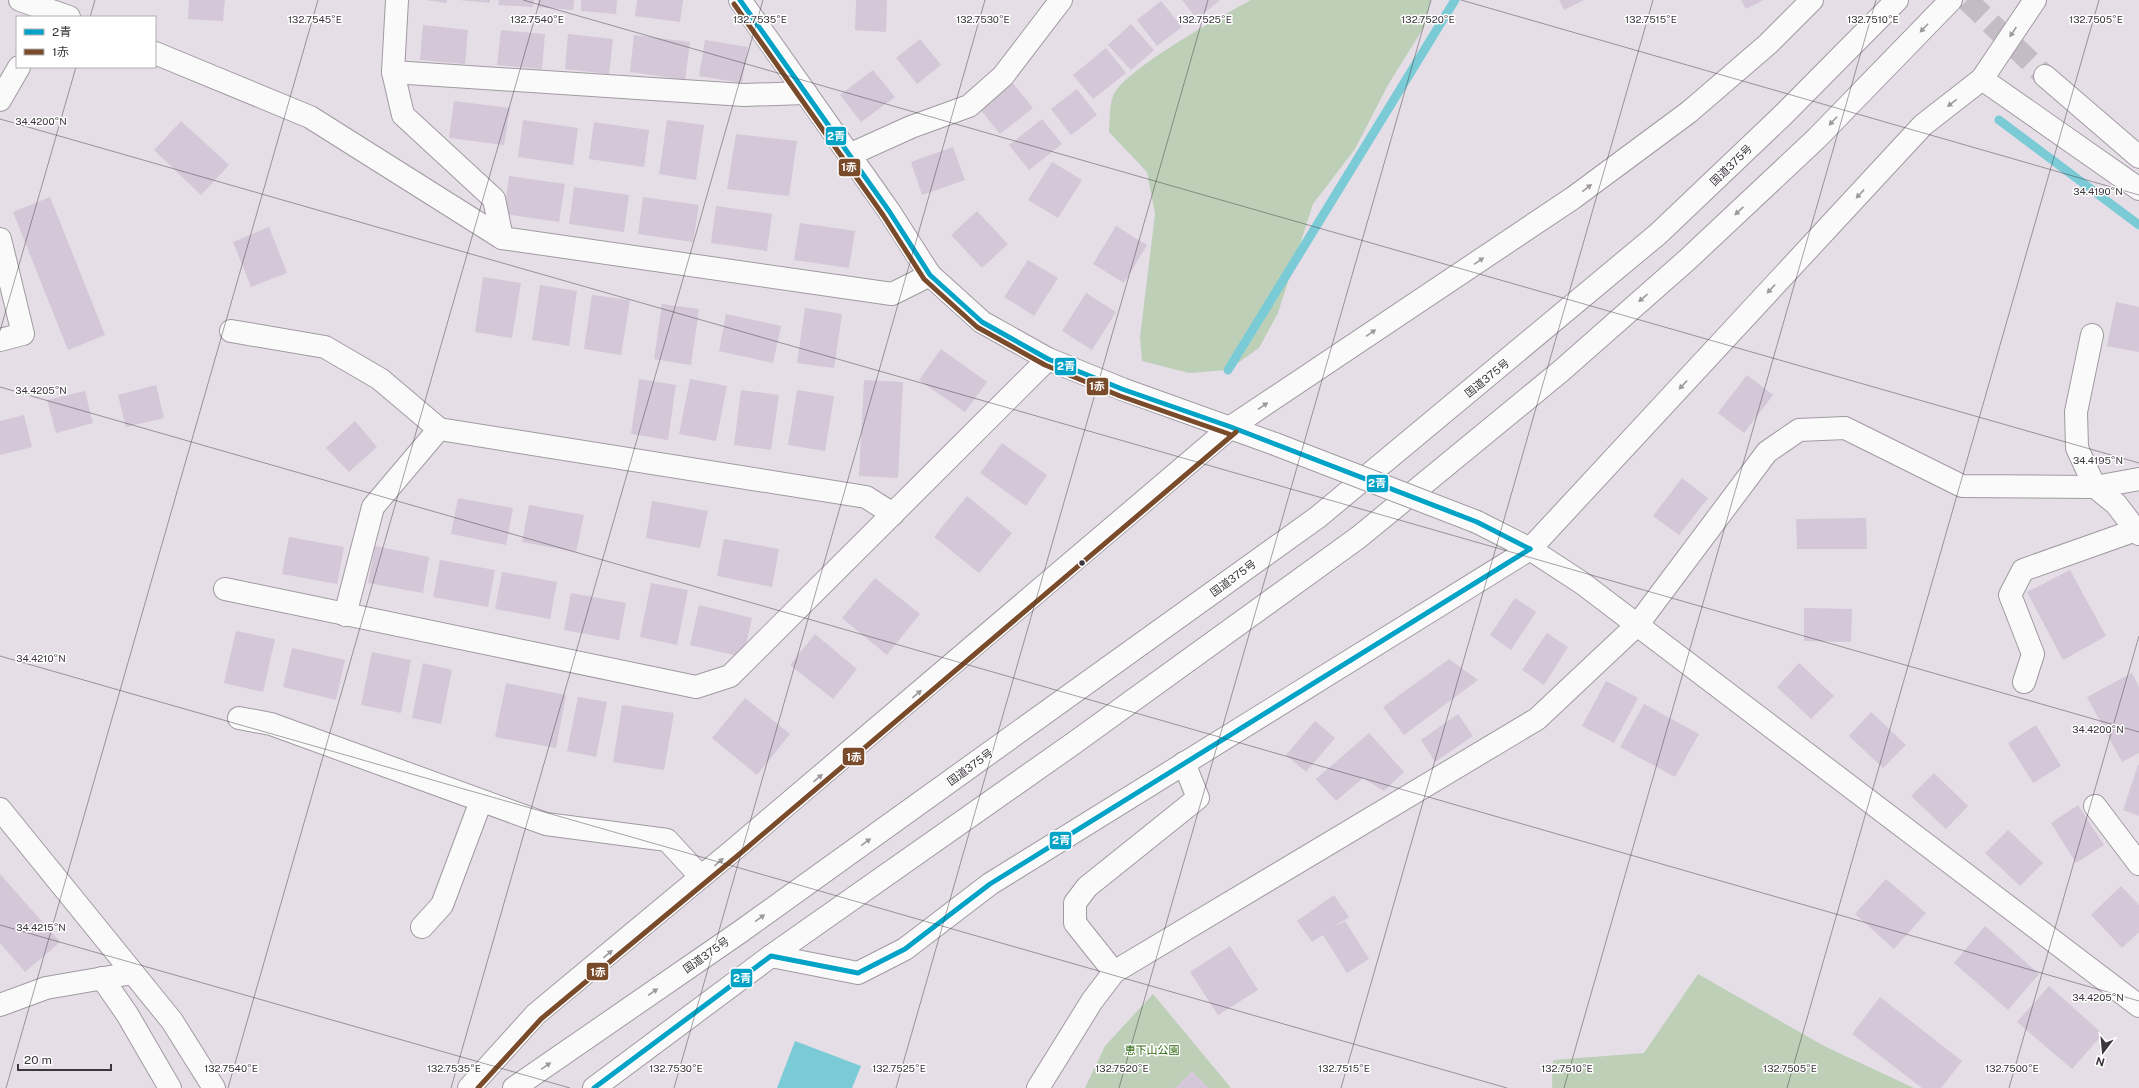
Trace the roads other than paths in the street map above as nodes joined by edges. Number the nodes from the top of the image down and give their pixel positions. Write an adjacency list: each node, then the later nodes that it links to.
1 (20, 0): 9 (main road)
2 (397, 0): 12 (main road)
3 (740, 0): 15 (main road)
4 (1061, 0): 17 (main road)
5 (1812, 0): 27 (main road, one-way to 5)
6 (1897, 0): 55 (main road, 国道375号, one-way to 6)
7 (1951, 0): 46 (main road, one-way to 46)
8 (2035, 0): 14 (main road, one-way to 14)
9 (55, 14)
10 (156, 53): 20 (main road)
11 (18, 68): 16 (main road)
12 (393, 72): 15 (main road); 20 (main road)
13 (2045, 76): 18 (main road)
14 (1982, 79): 19 (main road); 33 (main road, one-way to 33)
15 (806, 93): 17 (main road)
16 (0, 100)
17 (849, 155): 22 (main road)
18 (2139, 157)
19 (2139, 189)
20 (502, 238): 22 (main road)
21 (0, 239): 25 (main road)
22 (930, 275): 26 (main road)
23 (231, 330): 28 (main road)
24 (2092, 335): 30 (main road)
25 (0, 340)
26 (1048, 359): 27 (main road); 31 (main road)
27 (1231, 427): 33 (main road, bridge); 44 (main road, one-way to 27)
28 (439, 429): 31 (main road); 35 (main road)
29 (2139, 480): 30 (main road)
30 (2094, 487): 32 (main road); 36 (main road)
31 (893, 514): 35 (main road)
32 (2137, 532): 37 (main road)
33 (1530, 549): 36 (main road); 39 (main road)
34 (225, 589): 35 (main road)
35 (345, 615)
36 (1638, 624): 47 (main road); 51 (main road)
37 (2024, 682)
38 (239, 718): 40 (main road)
39 (1184, 763): 46 (main road); 47 (main road)
40 (482, 801): 44 (main road); 45 (main road)
41 (2095, 806): 43 (main road)
42 (0, 809): 48 (main road)
43 (2139, 864)
44 (700, 877): 54 (main road, one-way to 44)
45 (422, 927)
46 (771, 956): 56 (main road)
47 (1114, 972): 57 (main road)
48 (133, 973): 49 (main road); 53 (main road)
49 (102, 978): 50 (main road); 52 (main road)
50 (0, 1005)
51 (2139, 1006)
52 (170, 1088)
53 (214, 1088)
54 (469, 1088)
55 (514, 1088)
56 (594, 1088)
57 (1038, 1088)

